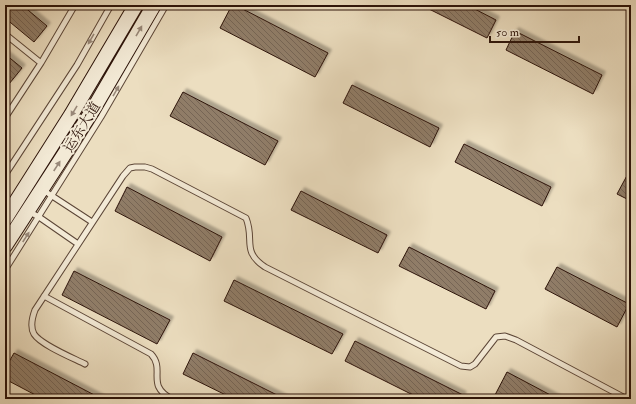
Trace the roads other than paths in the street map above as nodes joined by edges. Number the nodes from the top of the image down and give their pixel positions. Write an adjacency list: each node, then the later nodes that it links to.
1 (75, 5): 7 (lane)
2 (111, 5): 9 (lane, one-way to 9)
3 (136, 5): 12 (main road, 运东大道, one-way to 12)
4 (154, 5): 10 (main road, 运东大道, one-way to 4)
5 (166, 5): 10 (lane, one-way to 5)
6 (5, 34): 7 (lane)
7 (41, 63): 8 (lane)
8 (5, 118)
9 (5, 175)
10 (47, 193): 11 (main road, 运东大道); 13 (lane)
11 (33, 214): 14 (main road, 运东大道); 15 (lane); 16 (lane, one-way to 11)
12 (5, 219)
13 (92, 222): 15 (lane); 20 (lane)
14 (6, 242)
15 (78, 244): 17 (lane)
16 (5, 270)
17 (44, 296): 18 (lane); 19 (lane)
18 (85, 364)
19 (172, 399)
20 (627, 399)

